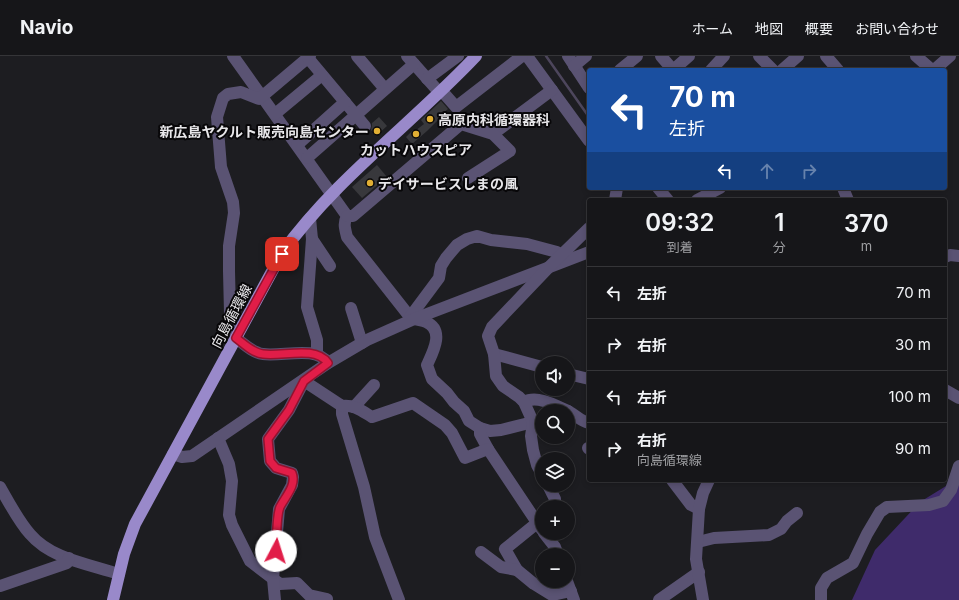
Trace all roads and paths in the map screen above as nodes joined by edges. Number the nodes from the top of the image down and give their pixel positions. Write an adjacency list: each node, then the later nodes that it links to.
1 (233, 56): 35 (street)
2 (357, 56): 32 (street)
3 (458, 56): 30 (street)
4 (476, 56): 34 (main road, 向島循環線)
5 (522, 56): 34 (street)
6 (527, 56): 33 (street)
7 (586, 56): 19 (street)
8 (637, 56): 20 (street)
9 (661, 56): 21 (street)
10 (689, 56): 22 (street)
11 (724, 56): 23 (street)
12 (760, 56): 24 (street)
13 (798, 56): 25 (street)
14 (826, 56): 26 (street)
15 (916, 56): 27 (street)
16 (950, 56): 28 (street)
17 (309, 57): 29 (street); 35 (street)
18 (411, 60): 30 (street); 32 (street)
19 (571, 61): 31 (street)
20 (622, 68)
21 (671, 68)
22 (675, 68)
23 (713, 68)
24 (771, 68)
25 (784, 68)
26 (836, 68)
27 (931, 68)
28 (935, 68)
29 (322, 75): 36 (street); 37 (street)
30 (427, 79): 34 (street)
31 (587, 85)
32 (385, 89): 38 (street)
33 (552, 90): 40 (street); 41 (street)
34 (440, 91): 47 (main road, 向島循環線)
35 (262, 96): 37 (street); 62 (street)
36 (345, 102): 38 (street); 42 (street)
37 (275, 114): 42 (street)
38 (355, 114): 39 (street); 43 (street)
39 (365, 126)
40 (493, 134): 44 (street); 50 (street)
41 (587, 138)
42 (297, 144): 43 (street)
43 (307, 158): 47 (street)
44 (468, 178)
45 (660, 190): 48 (street)
46 (716, 190): 49 (street)
47 (332, 194): 50 (street); 51 (main road, 向島循環線)
48 (666, 198)
49 (701, 198)
50 (347, 216): 61 (street)
51 (310, 218): 53 (street); 62 (main road, 向島循環線)
52 (587, 230): 55 (street)
53 (312, 239): 58 (street); 64 (street)
54 (587, 253): 59 (street)
55 (561, 255): 59 (street); 61 (street)
56 (947, 256): 57 (street)
57 (959, 256)
58 (330, 266)
59 (548, 268): 61 (street); 65 (street)
60 (351, 308): 63 (street)
61 (412, 318): 63 (street); 81 (street)
62 (236, 338): 64 (street); 84 (main road, 向島循環線)
63 (362, 343): 66 (street)
64 (317, 354): 66 (street)
65 (494, 354): 67 (street); 74 (street)
66 (328, 363): 70 (street)
67 (535, 365)
68 (575, 376): 69 (street)
69 (587, 379)
70 (304, 381): 76 (street); 82 (street); 100 (street)
71 (374, 385): 77 (street)
72 (947, 391): 73 (street)
73 (959, 398)
74 (524, 402): 75 (street); 79 (street)
75 (555, 404)
76 (342, 406): 77 (street); 107 (street)
77 (354, 407): 83 (street)
78 (575, 416): 80 (street)
79 (533, 422): 81 (street); 85 (street)
80 (587, 422)
81 (480, 428): 83 (street)
82 (218, 438): 84 (street); 100 (street)
83 (488, 449): 92 (street)
84 (173, 454): 99 (main road, 向島循環線)
85 (535, 458)
86 (959, 466): 110 (street)
87 (674, 482): 90 (street)
88 (708, 482): 90 (street)
89 (0, 487): 96 (street)
90 (699, 509): 94 (street)
91 (797, 513): 94 (street)
92 (535, 517)
93 (535, 530): 97 (street)
94 (698, 542): 98 (street)
95 (481, 552): 97 (street)
96 (69, 558): 99 (street); 101 (street)
97 (517, 570): 103 (street)
98 (699, 572): 108 (street); 109 (street)
99 (118, 574): 105 (main road, 向島循環線)
100 (273, 579): 104 (street); 106 (street)
101 (0, 586)
102 (571, 591): 103 (street)
103 (552, 598)
104 (327, 599)
105 (113, 600)
106 (275, 600)
107 (399, 600)
108 (659, 600)
109 (703, 600)
110 (821, 600)

